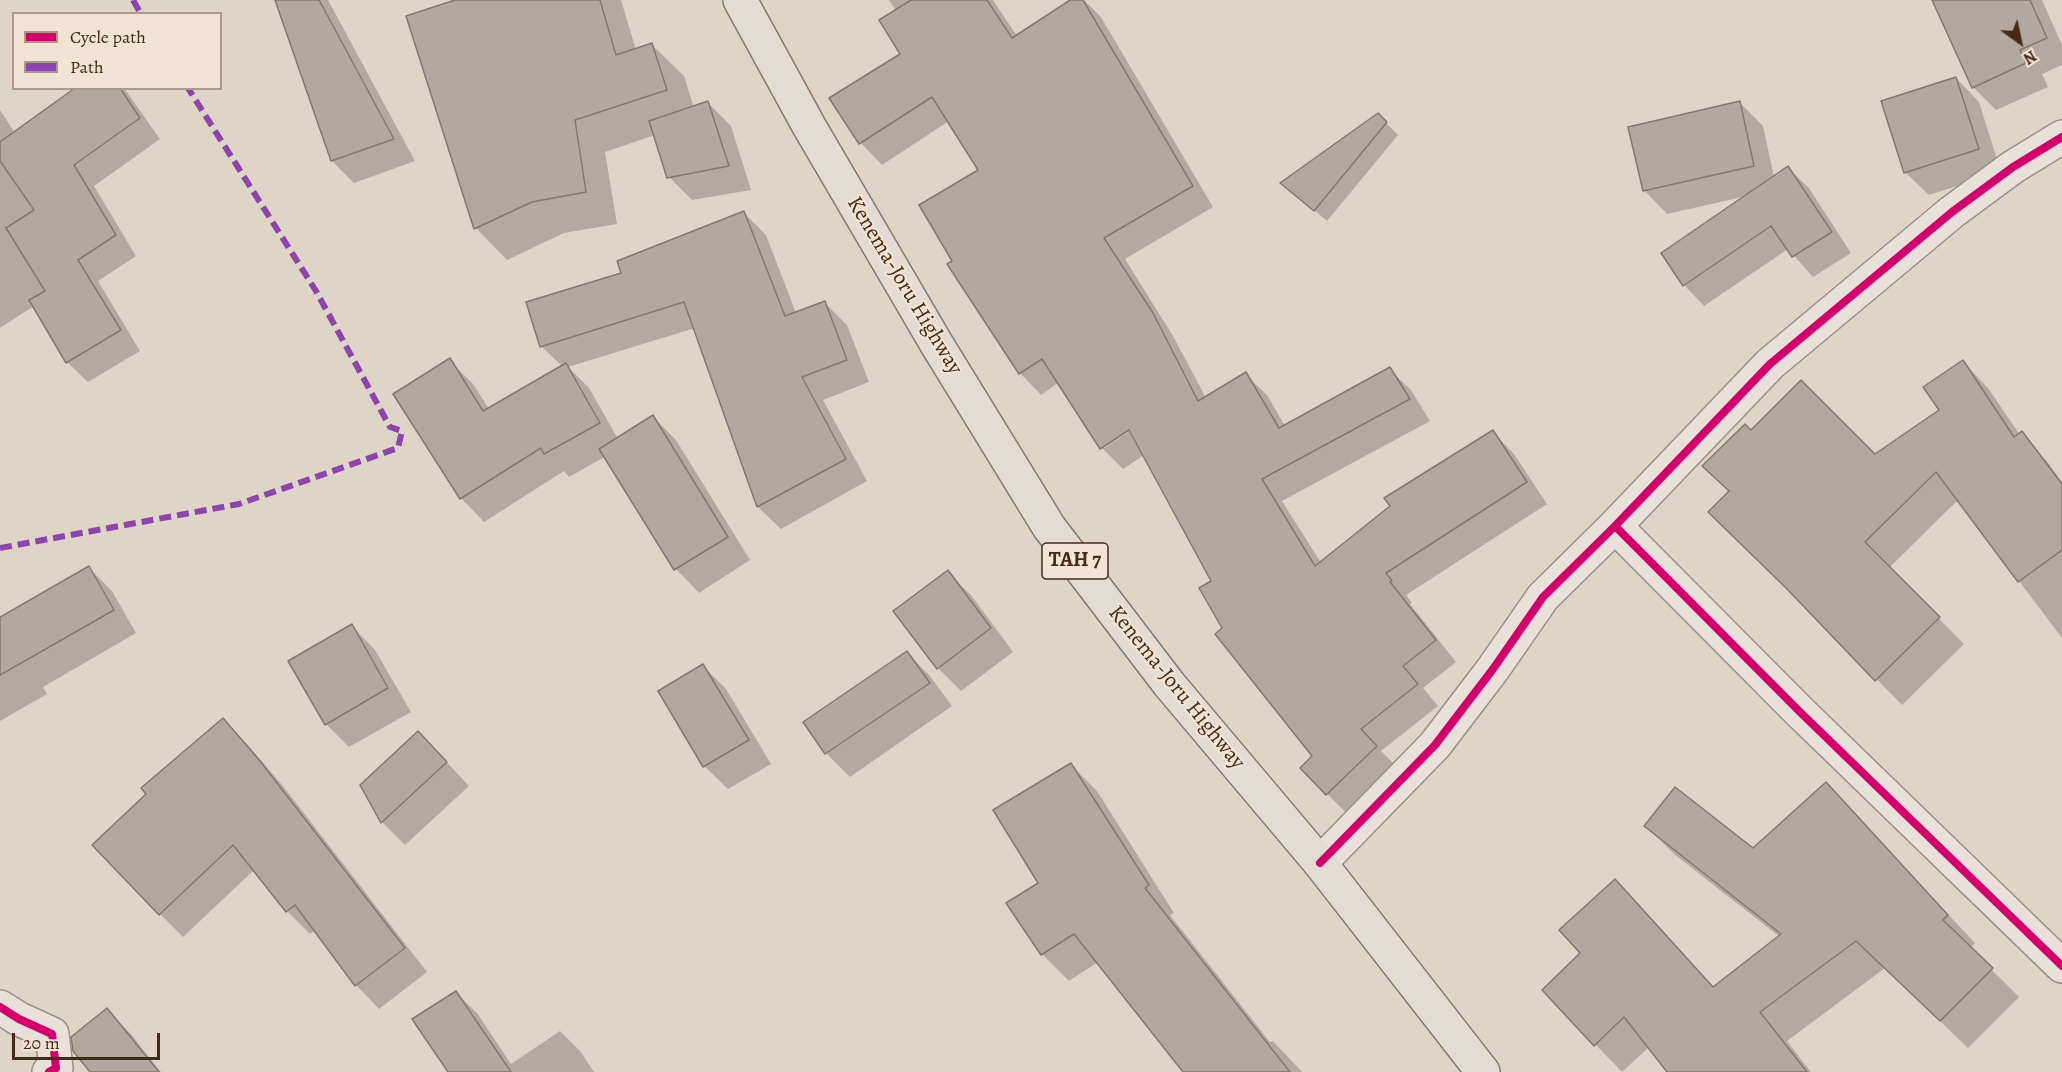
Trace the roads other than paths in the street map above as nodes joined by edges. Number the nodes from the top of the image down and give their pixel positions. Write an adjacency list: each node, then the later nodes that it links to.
1 (740, 0): 4 (highway, Kenema-Joru Highway / TAH 7)
2 (2062, 137): 3 (street)
3 (1615, 526): 4 (street); 5 (street)
4 (1320, 862): 8 (highway, Kenema-Joru Highway / TAH 7)
5 (2062, 966)
6 (0, 1007): 7 (street)
7 (49, 1072)
8 (1483, 1072)

